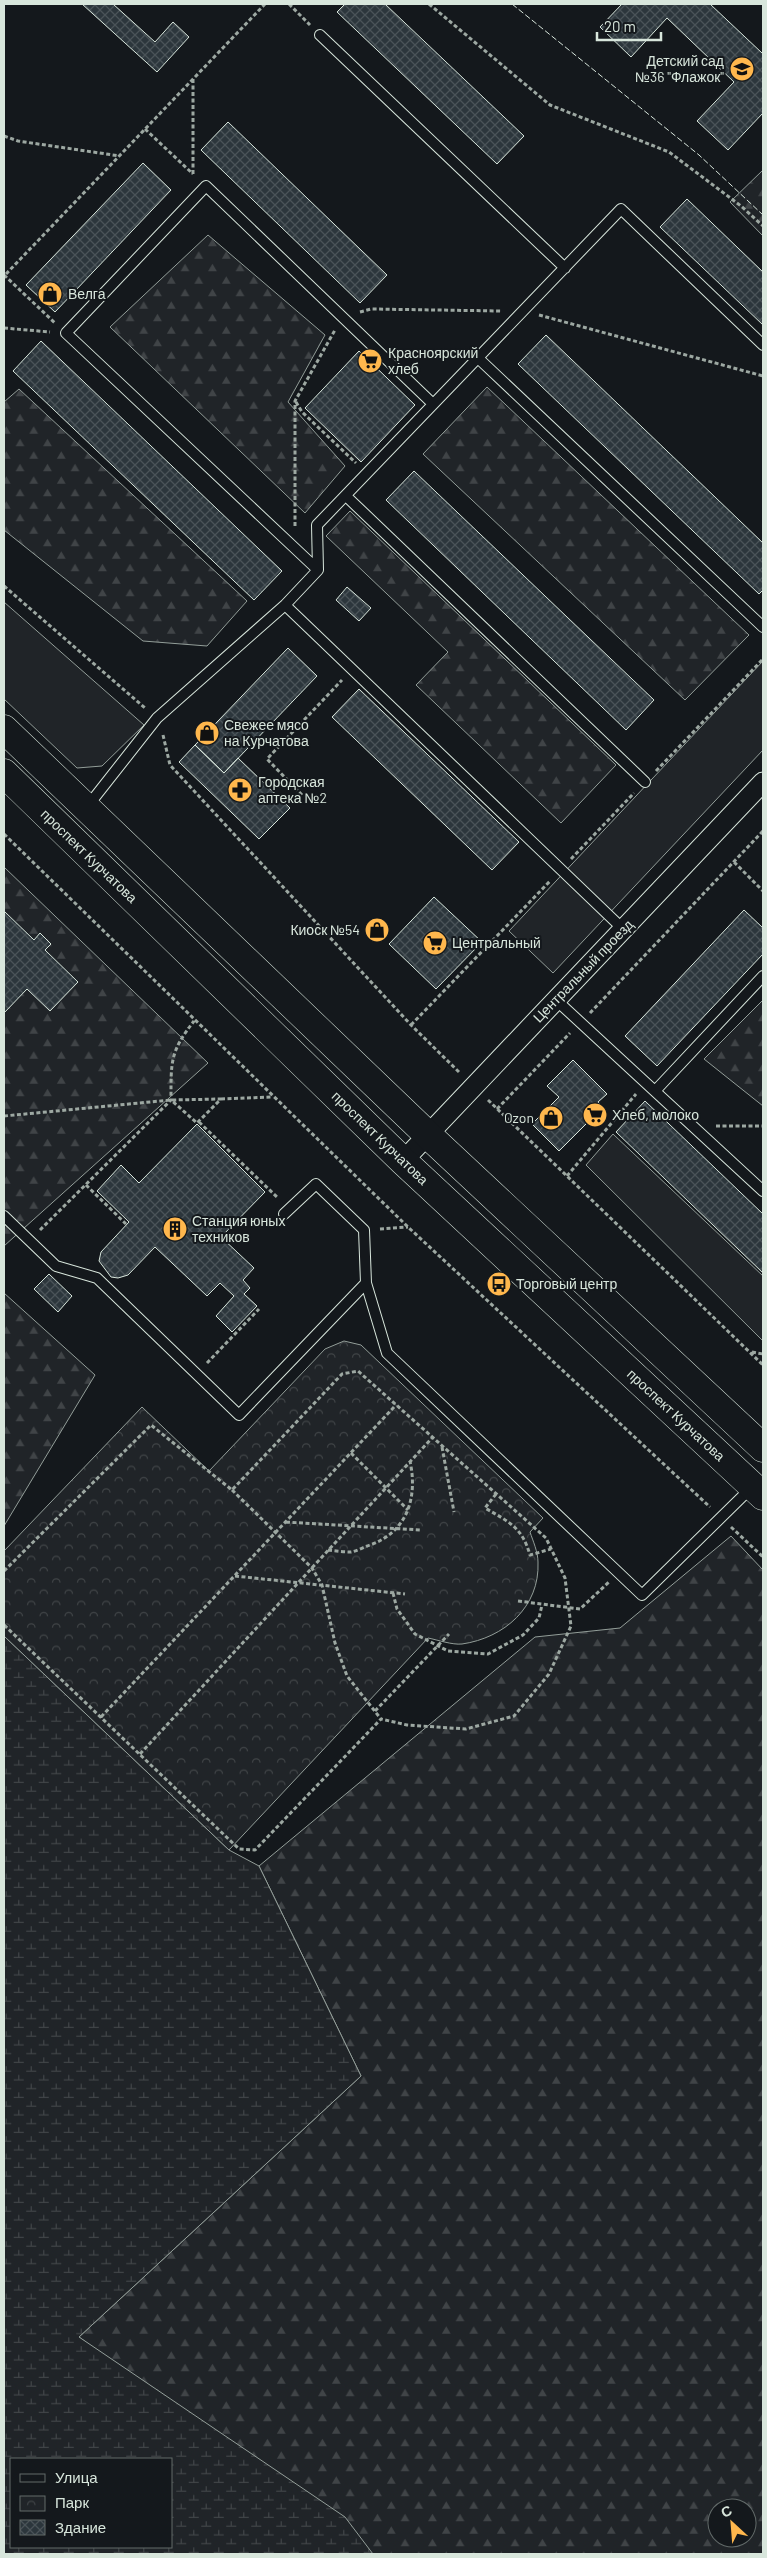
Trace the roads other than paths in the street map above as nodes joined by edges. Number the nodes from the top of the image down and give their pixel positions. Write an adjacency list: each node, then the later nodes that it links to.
1 (320, 34): 2 (lane)
2 (565, 268): 3 (lane); 4 (lane)
3 (763, 345)
4 (478, 358): 5 (lane); 9 (lane)
5 (433, 404): 6 (lane); 7 (lane)
6 (346, 496): 7 (lane); 12 (lane)
7 (318, 570): 8 (lane)
8 (285, 605): 14 (lane); 15 (lane)
9 (763, 627)
10 (4, 729): 14 (main road)
11 (4, 773): 20 (main road, проспект Курчатова)
12 (645, 782)
13 (763, 782): 15 (street, Центральный проезд)
14 (87, 808): 19 (main road)
15 (623, 929): 17 (street, Центральный проезд)
16 (763, 976): 18 (lane)
17 (555, 999): 18 (lane); 19 (street, Центральный проезд)
18 (655, 1091): 21 (lane)
19 (428, 1135): 20 (street, Центральный проезд); 25 (main road)
20 (403, 1161): 26 (main road, проспект Курчатова)
21 (763, 1191)
22 (287, 1211): 24 (lane)
23 (4, 1216): 24 (lane)
24 (366, 1283): 26 (lane)
25 (763, 1448)
26 (758, 1491)

